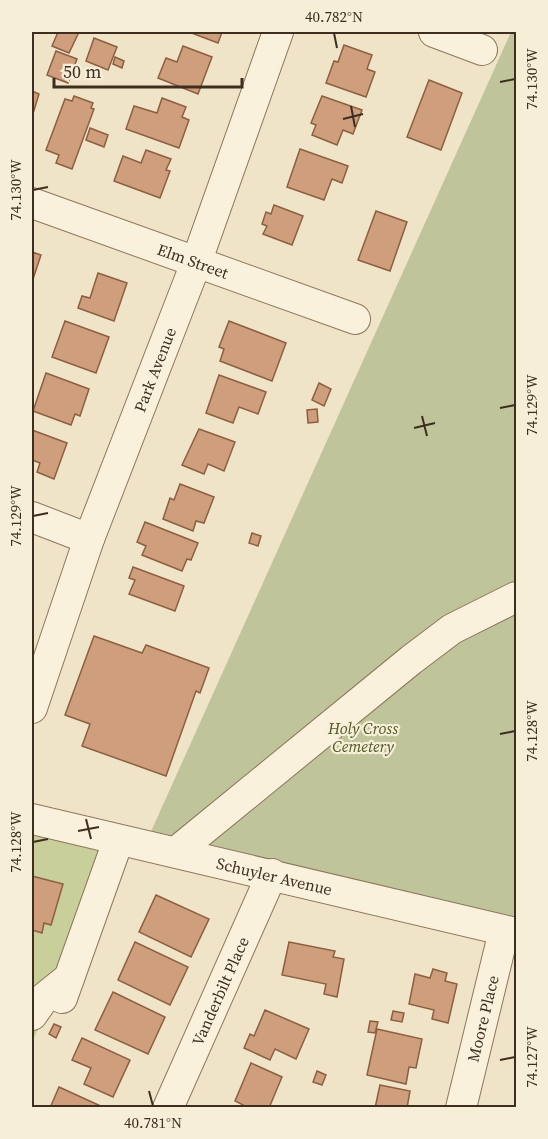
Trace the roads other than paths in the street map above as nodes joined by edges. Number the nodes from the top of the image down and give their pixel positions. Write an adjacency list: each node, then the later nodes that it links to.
1 (278, 32): 5 (street, Park Avenue)
2 (434, 32): 3 (street)
3 (482, 50)
4 (32, 203): 5 (street, Elm Street)
5 (196, 263): 6 (street, Elm Street); 8 (street, Park Avenue)
6 (355, 320)
7 (32, 517): 8 (street)
8 (89, 539): 10 (street, Park Avenue)
9 (516, 597): 13 (street)
10 (32, 704)
11 (32, 819): 12 (street, Schuyler Avenue)
12 (118, 841): 13 (street, Schuyler Avenue); 16 (street)
13 (176, 852): 14 (street, Schuyler Avenue)
14 (272, 874): 15 (street, Schuyler Avenue); 17 (street, Vanderbilt Place)
15 (510, 932): 18 (street, Moore Place)
16 (32, 1015)
17 (168, 1107)
18 (461, 1107)

